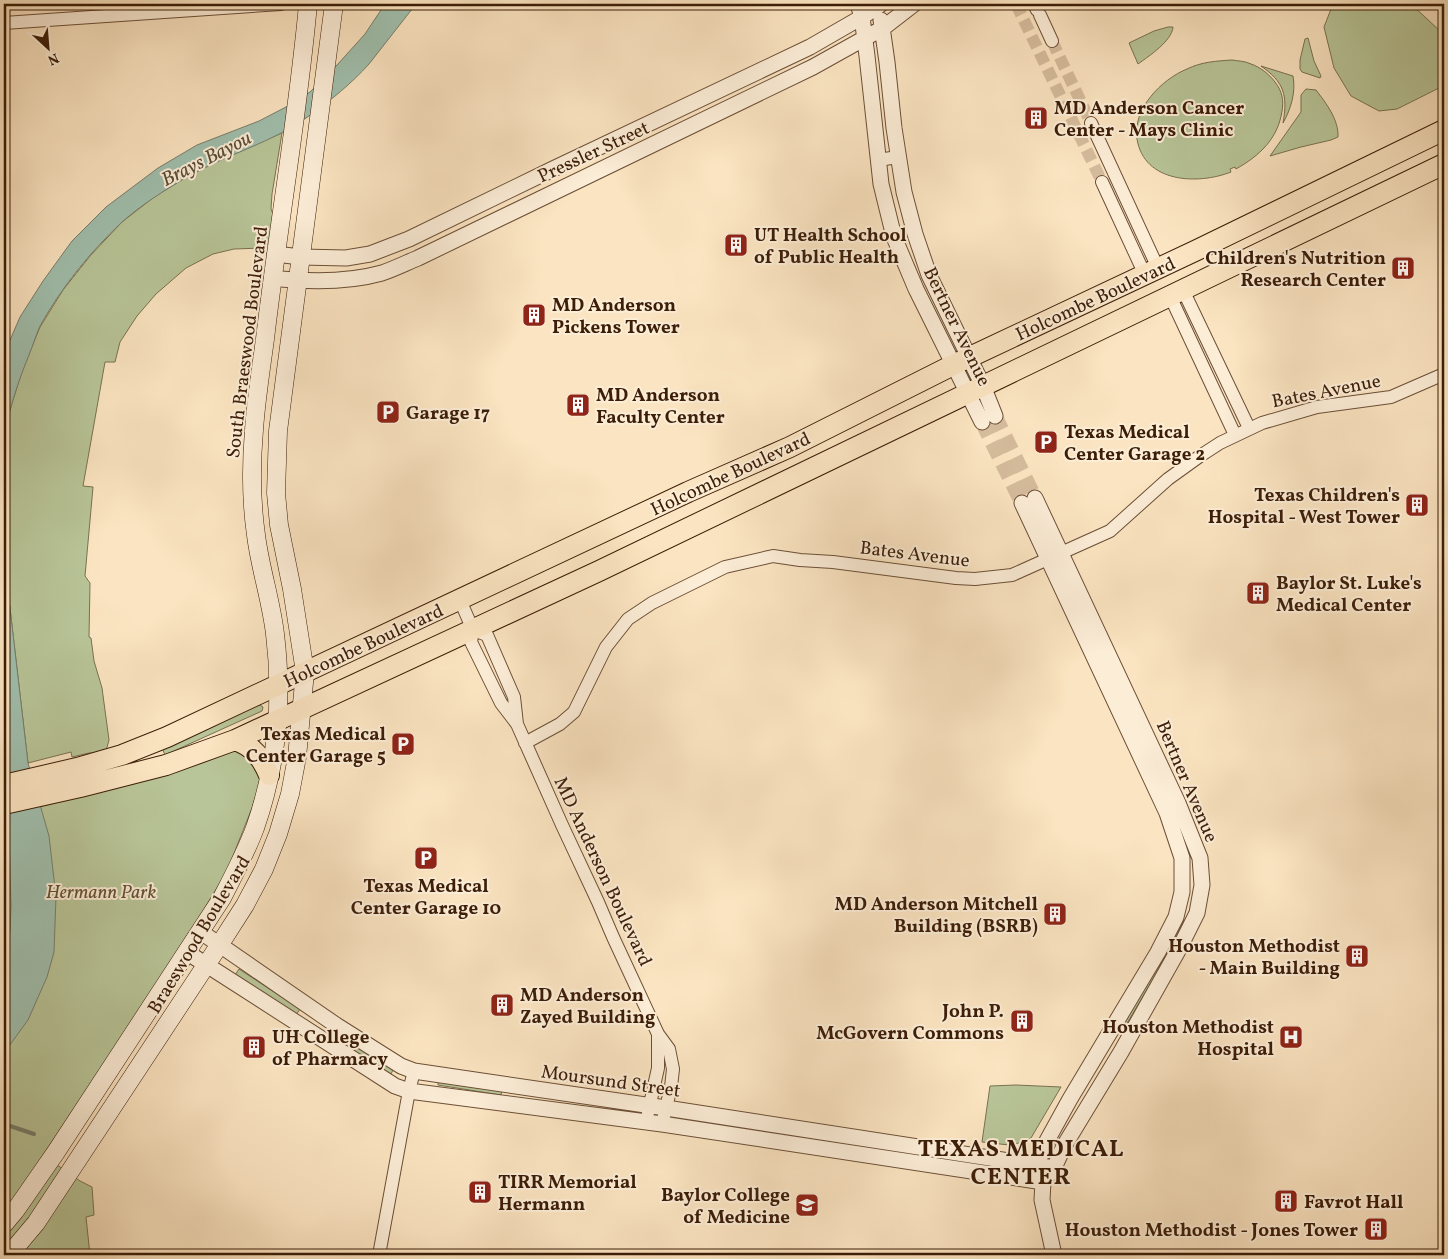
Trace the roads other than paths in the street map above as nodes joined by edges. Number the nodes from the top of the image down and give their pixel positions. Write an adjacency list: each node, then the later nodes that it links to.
1 (281, 4): 8 (street)
2 (308, 4): 28 (main road, South Braeswood Boulevard)
3 (914, 4): 9 (street, Pressler Street)
4 (879, 5): 6 (street, Pressler Street); 9 (street, Bertner Avenue)
5 (333, 9): 29 (main road)
6 (860, 10): 10 (street, Bertner Avenue); 12 (street, Pressler Street)
7 (1037, 10): 11 (street)
8 (4, 24)
9 (883, 28): 10 (street, Pressler Street); 17 (street, Bertner Avenue)
10 (864, 39): 13 (street, Pressler Street); 18 (street, Bertner Avenue)
11 (1052, 41)
12 (728, 87): 13 (street); 16 (street, Pressler Street)
13 (736, 105): 21 (street, Pressler Street)
14 (1091, 123): 24 (street)
15 (1444, 130): 27 (main road, Holcombe Boulevard)
16 (578, 157): 20 (street, Pressler Street); 21 (street)
17 (898, 157): 18 (street); 36 (street, Bertner Avenue)
18 (878, 160): 36 (street, Bertner Avenue)
19 (1444, 164): 34 (main road, Holcombe Boulevard)
20 (553, 168): 23 (street); 26 (street, Pressler Street)
21 (587, 175): 23 (street, Pressler Street)
22 (1102, 182): 25 (street)
23 (562, 187): 30 (street, Pressler Street)
24 (1135, 220): 25 (street); 31 (street)
25 (1122, 226): 31 (street)
26 (409, 239): 29 (street, Pressler Street); 30 (street)
27 (1197, 250): 31 (main road, Holcombe Boulevard); 34 (main road)
28 (275, 254): 29 (street, Pressler Street); 32 (main road, South Braeswood Boulevard)
29 (301, 257): 33 (main road)
30 (418, 258): 33 (street, Pressler Street)
31 (1151, 272): 35 (main road); 36 (main road, Holcombe Boulevard)
32 (272, 278): 33 (street, Pressler Street); 49 (main road, South Braeswood Boulevard)
33 (298, 281): 48 (main road)
34 (1176, 293): 35 (main road, Holcombe Boulevard); 40 (street); 41 (street)
35 (1149, 305): 38 (main road, Holcombe Boulevard)
36 (961, 362): 38 (street, Bertner Avenue); 42 (main road, Holcombe Boulevard)
37 (1444, 374): 40 (street, Bates Avenue)
38 (975, 390): 39 (street, Bertner Avenue); 43 (main road, Holcombe Boulevard)
39 (988, 419)
40 (1249, 428): 41 (street, Bates Avenue)
41 (1236, 435): 45 (street, Bates Avenue)
42 (790, 447): 43 (main road); 46 (main road, Holcombe Boulevard)
43 (801, 472): 47 (main road, Holcombe Boulevard)
44 (1029, 500): 45 (street, Bertner Avenue)
45 (1055, 556): 53 (street, Bates Avenue); 68 (street, Bertner Avenue); 69 (street, Bertner Avenue)
46 (460, 600): 47 (street); 48 (main road, Holcombe Boulevard)
47 (472, 630): 50 (main road, Holcombe Boulevard); 53 (street, MD Anderson Boulevard)
48 (305, 672): 49 (main road, Holcombe Boulevard); 50 (main road, Braeswood Boulevard)
49 (279, 684): 51 (main road, Braeswood Boulevard); 55 (main road, Holcombe Boulevard)
50 (302, 708): 51 (main road, Holcombe Boulevard); 59 (main road, Braeswood Boulevard)
51 (278, 720): 52 (main road, Holcombe Boulevard); 54 (main road, Braeswood Boulevard)
52 (235, 740): 54 (main road); 55 (main road, Holcombe Boulevard)
53 (525, 742): 62 (street, MD Anderson Boulevard)
54 (269, 775): 58 (main road, Braeswood Boulevard)
55 (79, 777): 56 (main road, Holcombe Boulevard); 57 (main road, Holcombe Boulevard)
56 (4, 785)
57 (4, 804)
58 (201, 932): 59 (street, Moursund Street); 60 (main road, Braeswood Boulevard)
59 (220, 944): 61 (main road, Braeswood Boulevard); 63 (street, Moursund Street)
60 (188, 953): 61 (street, Moursund Street); 71 (main road, Braeswood Boulevard)
61 (207, 965): 64 (street, Moursund Street); 72 (main road, Braeswood Boulevard)
62 (658, 1034): 65 (street, MD Anderson Boulevard); 66 (street, MD Anderson Boulevard)
63 (414, 1071): 64 (street); 65 (street, Moursund Street)
64 (408, 1091): 67 (street, Moursund Street); 73 (street)
65 (650, 1105): 66 (street, Moursund Street); 67 (street, MD Anderson Boulevard)
66 (666, 1108): 67 (street, MD Anderson Boulevard); 68 (street, Moursund Street)
67 (654, 1122): 70 (street, Moursund Street)
68 (1038, 1164): 69 (street, Moursund Street); 70 (street)
69 (1054, 1168): 70 (street, Bertner Avenue)
70 (1043, 1182): 74 (street)
71 (4, 1224)
72 (9, 1255)
73 (379, 1255)
74 (1054, 1255)

